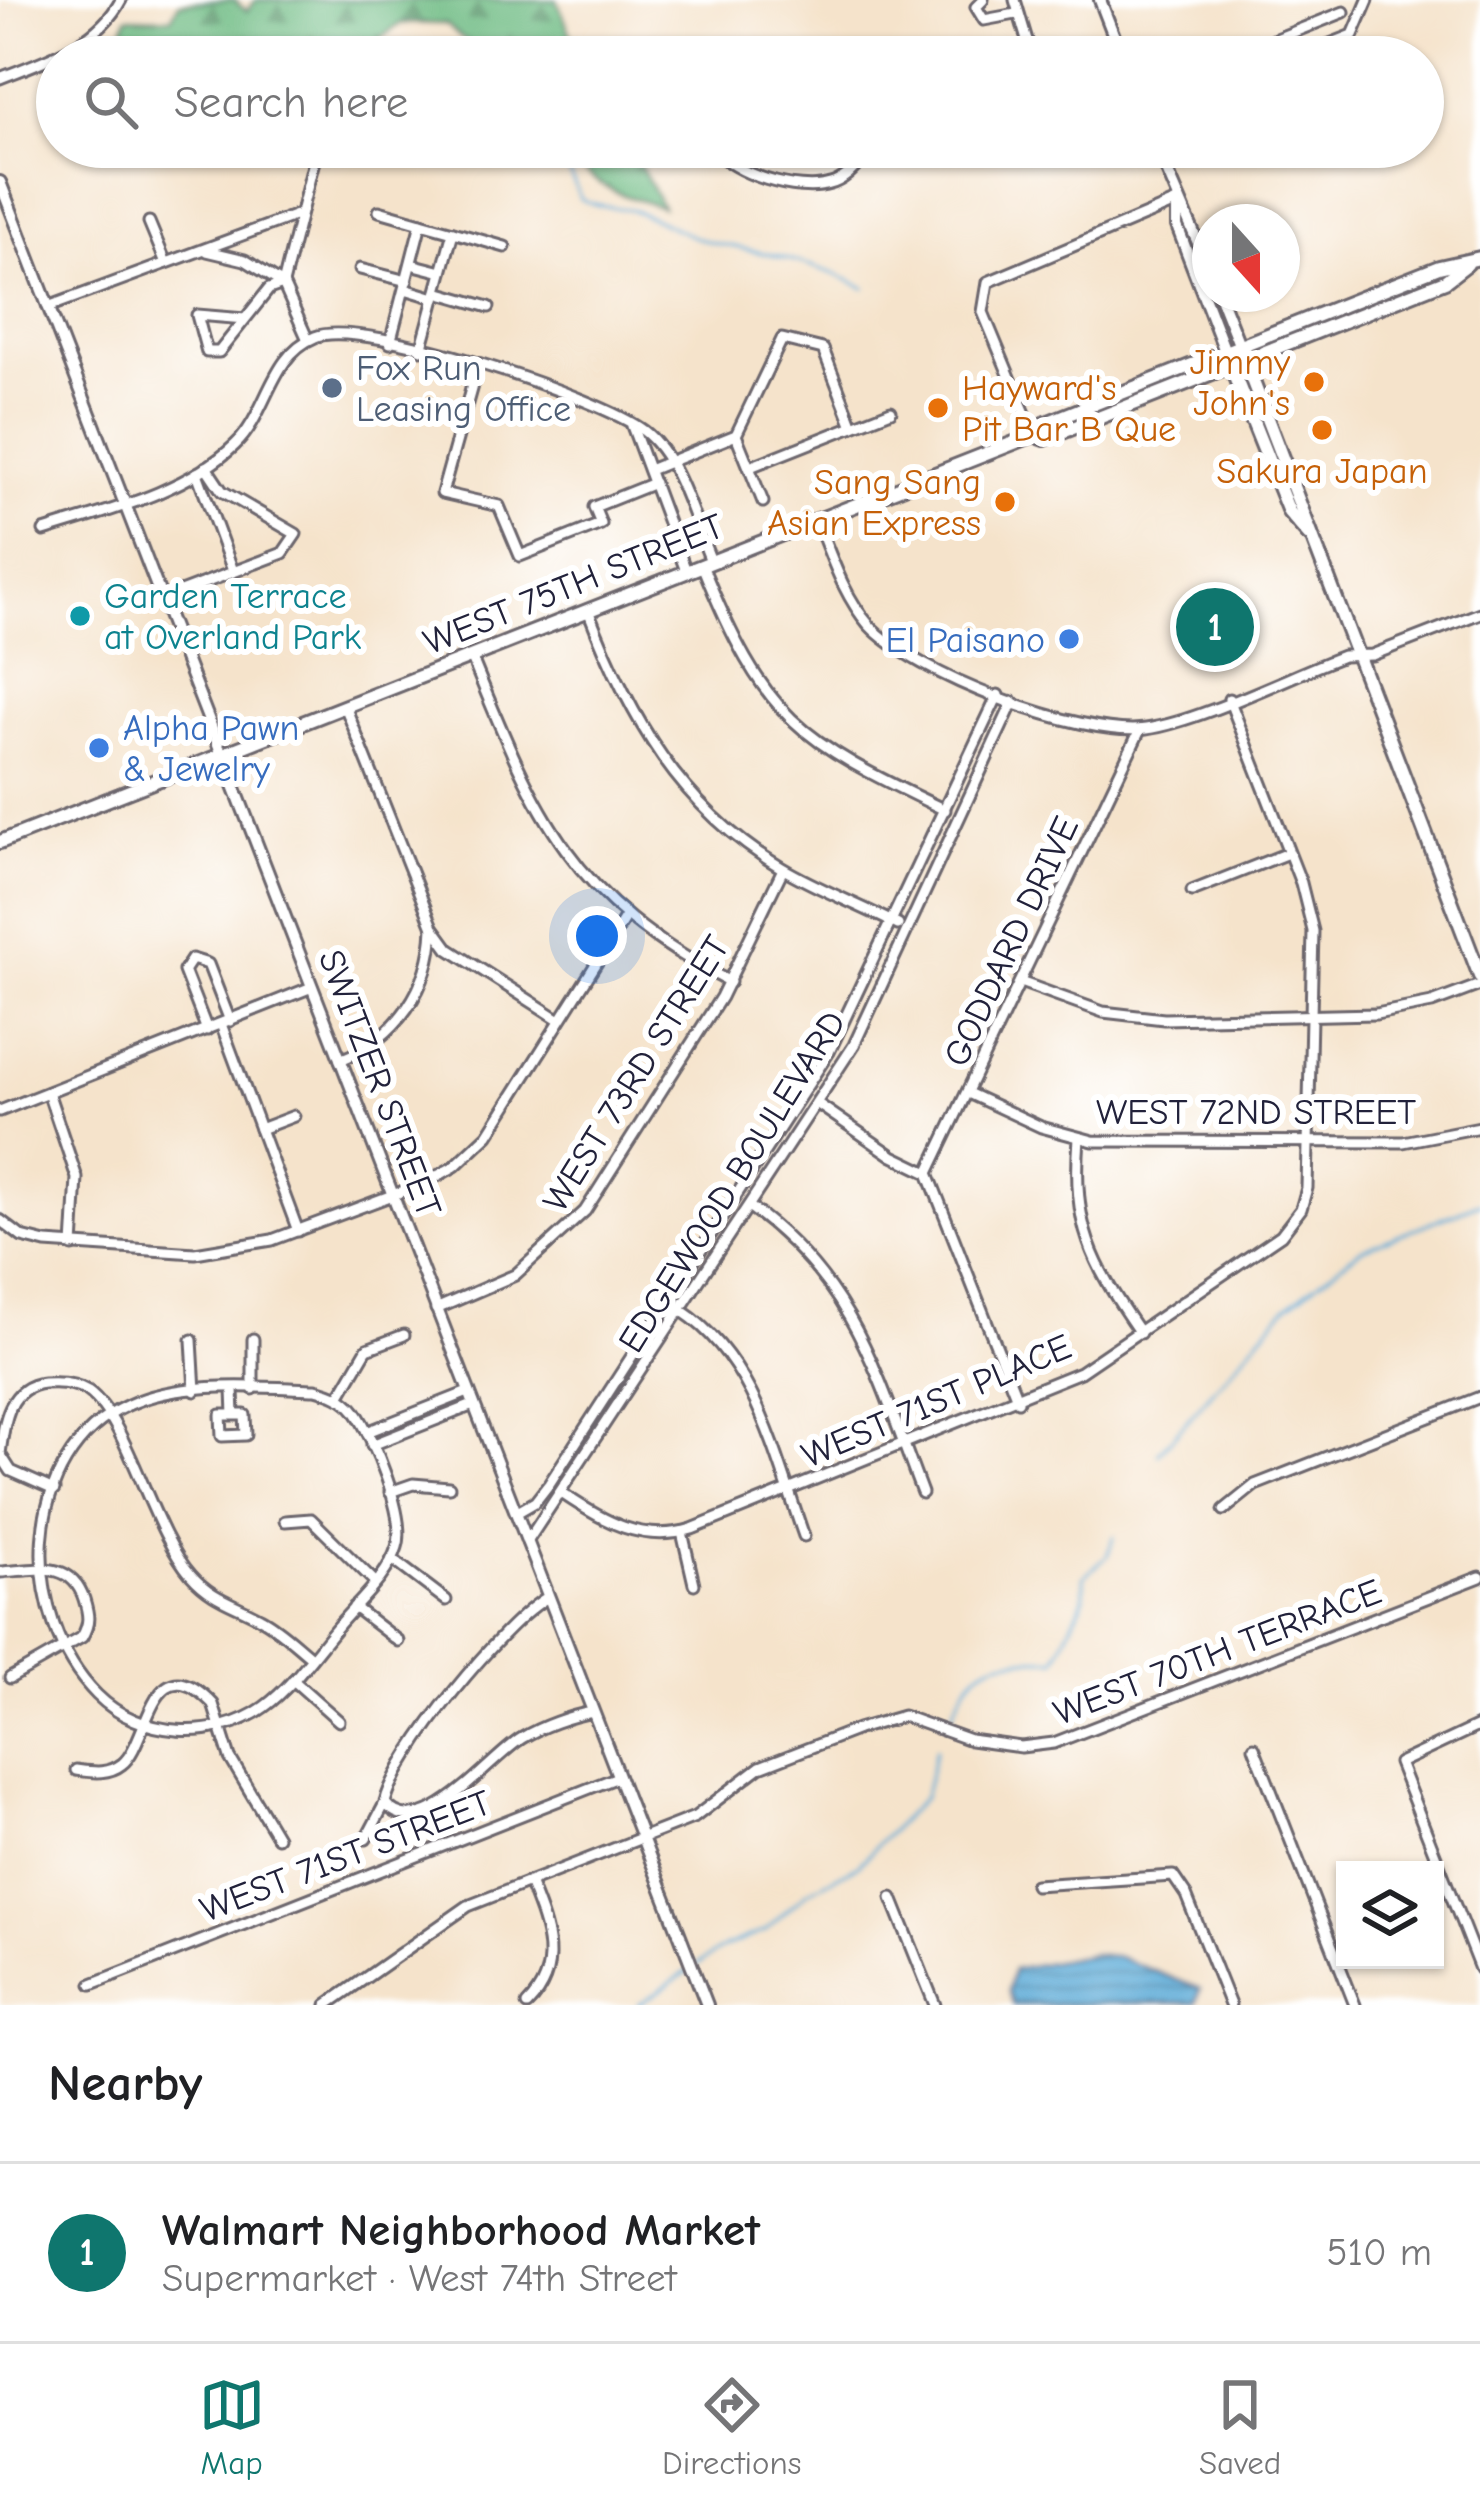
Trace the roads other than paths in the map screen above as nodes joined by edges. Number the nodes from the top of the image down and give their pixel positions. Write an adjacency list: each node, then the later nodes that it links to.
1 (121, 0): 10 (street)
2 (983, 0): 8 (street)
3 (1015, 0): 8 (street)
4 (1100, 0): 12 (street)
5 (1340, 0): 7 (street)
6 (1368, 0): 9 (street)
7 (1344, 12): 9 (street); 13 (street)
8 (1016, 14): 11 (street)
9 (1359, 19): 14 (street)
10 (87, 36)
11 (1024, 36)
12 (1111, 36)
13 (1284, 36)
14 (1350, 36)
15 (36, 62): 16 (street)
16 (0, 77)
17 (312, 168): 24 (street)
18 (738, 168): 19 (street)
19 (854, 168)
20 (1165, 168): 22 (street)
21 (0, 182): 39 (street, SWITZER STREET)
22 (1177, 202): 28 (street); 45 (street); 54 (street)
23 (379, 211): 26 (street)
24 (299, 214): 30 (street); 36 (street)
25 (149, 222): 32 (street)
26 (421, 224): 27 (street); 33 (street)
27 (453, 232): 29 (street); 35 (street)
28 (1192, 233)
29 (505, 247)
30 (203, 250): 32 (street); 36 (street)
31 (1474, 261): 45 (main road, WEST 75TH STREET); 47 (main road, WEST 75TH STREET)
32 (166, 262): 39 (street)
33 (411, 264): 35 (street); 37 (street)
34 (360, 269): 37 (street)
35 (442, 272): 38 (street)
36 (283, 284): 42 (street); 43 (street)
37 (406, 285): 38 (street); 44 (street)
38 (436, 295): 40 (street); 46 (street)
39 (48, 307): 61 (street, SWITZER STREET)
40 (489, 307)
41 (1223, 312): 45 (street)
42 (245, 319): 42 (street)
43 (308, 340): 44 (street); 57 (street)
44 (391, 343): 46 (street)
45 (1232, 349): 47 (street); 49 (street); 54 (main road, WEST 75TH STREET)
46 (422, 350): 48 (street)
47 (1246, 361): 49 (main road, WEST 75TH STREET); 64 (main road)
48 (478, 364): 51 (street); 59 (street)
49 (1231, 367): 54 (main road, WEST 75TH STREET); 64 (main road)
50 (891, 411): 52 (street)
51 (632, 426): 55 (street); 58 (street)
52 (853, 426): 53 (street); 56 (street)
53 (736, 435): 55 (street); 56 (street)
54 (1034, 435): 62 (main road, WEST 75TH STREET)
55 (668, 463): 58 (street); 65 (street)
56 (750, 467): 60 (street)
57 (202, 470): 61 (street); 66 (street); 66 (street)
58 (649, 470): 59 (street)
59 (654, 483): 67 (street)
60 (764, 502)
61 (125, 503): 63 (street); 68 (street, SWITZER STREET)
62 (816, 519): 65 (main road, WEST 75TH STREET); 73 (street)
63 (44, 531)
64 (1310, 536): 71 (main road)
65 (706, 563): 67 (main road, WEST 75TH STREET); 79 (street)
66 (233, 571): 68 (street)
67 (686, 571): 69 (main road, WEST 75TH STREET)
68 (162, 599): 78 (street, SWITZER STREET)
69 (588, 610): 72 (main road, WEST 75TH STREET); 82 (street)
70 (1480, 613): 71 (street)
71 (1356, 655): 74 (street); 88 (main road)
72 (471, 656): 76 (main road, WEST 75TH STREET); 84 (street)
73 (998, 695): 75 (street); 79 (street, EDGEWOOD BOULEVARD)
74 (1229, 699): 77 (street); 81 (street, WEST 71ST PLACE)
75 (1013, 702): 77 (street); 87 (street, EDGEWOOD BOULEVARD)
76 (345, 706): 78 (main road, WEST 75TH STREET); 86 (street)
77 (1140, 730): 90 (street, GODDARD DRIVE)
78 (223, 754): 80 (main road, WEST 75TH STREET); 91 (street, SWITZER STREET)
79 (945, 810): 85 (street, EDGEWOOD BOULEVARD)
80 (0, 842)
81 (1288, 853): 83 (street); 92 (street, WEST 71ST PLACE)
82 (783, 869): 85 (street); 89 (street, WEST 73RD STREET)
83 (1192, 891)
84 (625, 918): 89 (street); 93 (street)
85 (893, 922): 87 (street); 137 (street, EDGEWOOD BOULEVARD)
86 (433, 927): 93 (street); 96 (street)
87 (908, 930): 99 (street, EDGEWOOD BOULEVARD)
88 (1480, 980): 92 (street)
89 (730, 982): 112 (street, WEST 73RD STREET)
90 (1020, 982): 92 (street); 98 (street, GODDARD DRIVE)
91 (312, 987): 94 (street); 96 (street, SWITZER STREET)
92 (1312, 1017): 105 (street, WEST 71ST PLACE)
93 (560, 1020): 107 (street)
94 (225, 1023): 95 (street); 95 (street); 103 (street)
95 (207, 1030): 97 (street)
96 (340, 1060): 107 (street, SWITZER STREET)
97 (48, 1092): 100 (street); 111 (street)
98 (968, 1093): 104 (street, WEST 72ND STREET); 106 (street, GODDARD DRIVE)
99 (818, 1104): 106 (street); 108 (street, EDGEWOOD BOULEVARD)
100 (0, 1111)
101 (293, 1116): 103 (street)
102 (1480, 1126): 105 (street, WEST 72ND STREET)
103 (260, 1129): 110 (street)
104 (1078, 1138): 105 (street, WEST 72ND STREET); 114 (street)
105 (1309, 1143): 114 (street, WEST 71ST PLACE)
106 (928, 1173): 124 (street)
107 (392, 1195): 110 (street); 112 (street, SWITZER STREET)
108 (750, 1207): 113 (street, EDGEWOOD BOULEVARD); 129 (street)
109 (0, 1220): 111 (street)
110 (298, 1231): 111 (street)
111 (73, 1246)
112 (436, 1310): 123 (street, SWITZER STREET)
113 (682, 1310): 132 (street); 135 (street, EDGEWOOD BOULEVARD)
114 (1140, 1333): 124 (street, WEST 71ST PLACE)
115 (404, 1335): 121 (street)
116 (253, 1339): 118 (street)
117 (192, 1340): 120 (street)
118 (253, 1389): 119 (street); 121 (street)
119 (233, 1390): 120 (street); 125 (street)
120 (195, 1391): 126 (street)
121 (339, 1397): 127 (street)
122 (1480, 1397): 136 (street)
123 (471, 1399): 127 (street); 128 (street); 137 (street, SWITZER STREET)
124 (1018, 1401): 129 (street, WEST 71ST PLACE)
125 (234, 1415)
126 (108, 1417): 131 (street); 131 (street); 153 (street)
127 (367, 1432): 128 (street)
128 (372, 1445): 133 (street)
129 (904, 1445): 132 (street, WEST 71ST PLACE); 134 (street)
130 (449, 1487): 133 (street)
131 (54, 1490): 143 (street)
132 (788, 1491): 139 (street, WEST 71ST PLACE); 140 (street)
133 (390, 1492): 142 (street)
134 (922, 1493)
135 (563, 1494): 139 (street, WEST 71ST PLACE); 141 (street, EDGEWOOD BOULEVARD)
136 (1224, 1510)
137 (516, 1514): 141 (street, SWITZER STREET)
138 (285, 1521): 146 (street)
139 (682, 1532): 147 (street)
140 (804, 1536)
141 (527, 1542): 148 (street, SWITZER STREET)
142 (392, 1558): 146 (street); 149 (street)
143 (41, 1570): 144 (street); 152 (street); 152 (street)
144 (0, 1572)
145 (1480, 1577): 167 (street, WEST 70TH TERRACE)
146 (375, 1582): 150 (street)
147 (694, 1583)
148 (548, 1597): 156 (street, SWITZER STREET); 164 (street)
149 (446, 1600)
150 (354, 1607): 151 (street); 153 (street)
151 (398, 1640)
152 (64, 1648): 154 (street); 158 (street)
153 (311, 1657): 155 (street)
154 (10, 1678)
155 (293, 1681): 157 (street); 160 (street)
156 (593, 1712): 163 (street, SWITZER STREET); 164 (street)
157 (340, 1721)
158 (144, 1724): 160 (street); 160 (street); 162 (street)
159 (1480, 1725): 171 (street)
160 (221, 1727): 165 (street)
161 (1255, 1748): 178 (street)
162 (76, 1770)
163 (618, 1777): 167 (street, SWITZER STREET); 172 (street, WEST 71ST STREET)
164 (385, 1803): 166 (street)
165 (277, 1838)
166 (366, 1839)
167 (642, 1839): 168 (street, WEST 70TH TERRACE); 175 (street, SWITZER STREET)
168 (529, 1882): 173 (street, WEST 70TH TERRACE); 174 (street)
169 (1035, 1885): 177 (street)
170 (892, 1898): 176 (street)
171 (1480, 1969)
172 (92, 1984)
173 (327, 2005)
174 (527, 2005)
175 (707, 2005)
176 (934, 2005)
177 (1230, 2005)
178 (1355, 2005)

